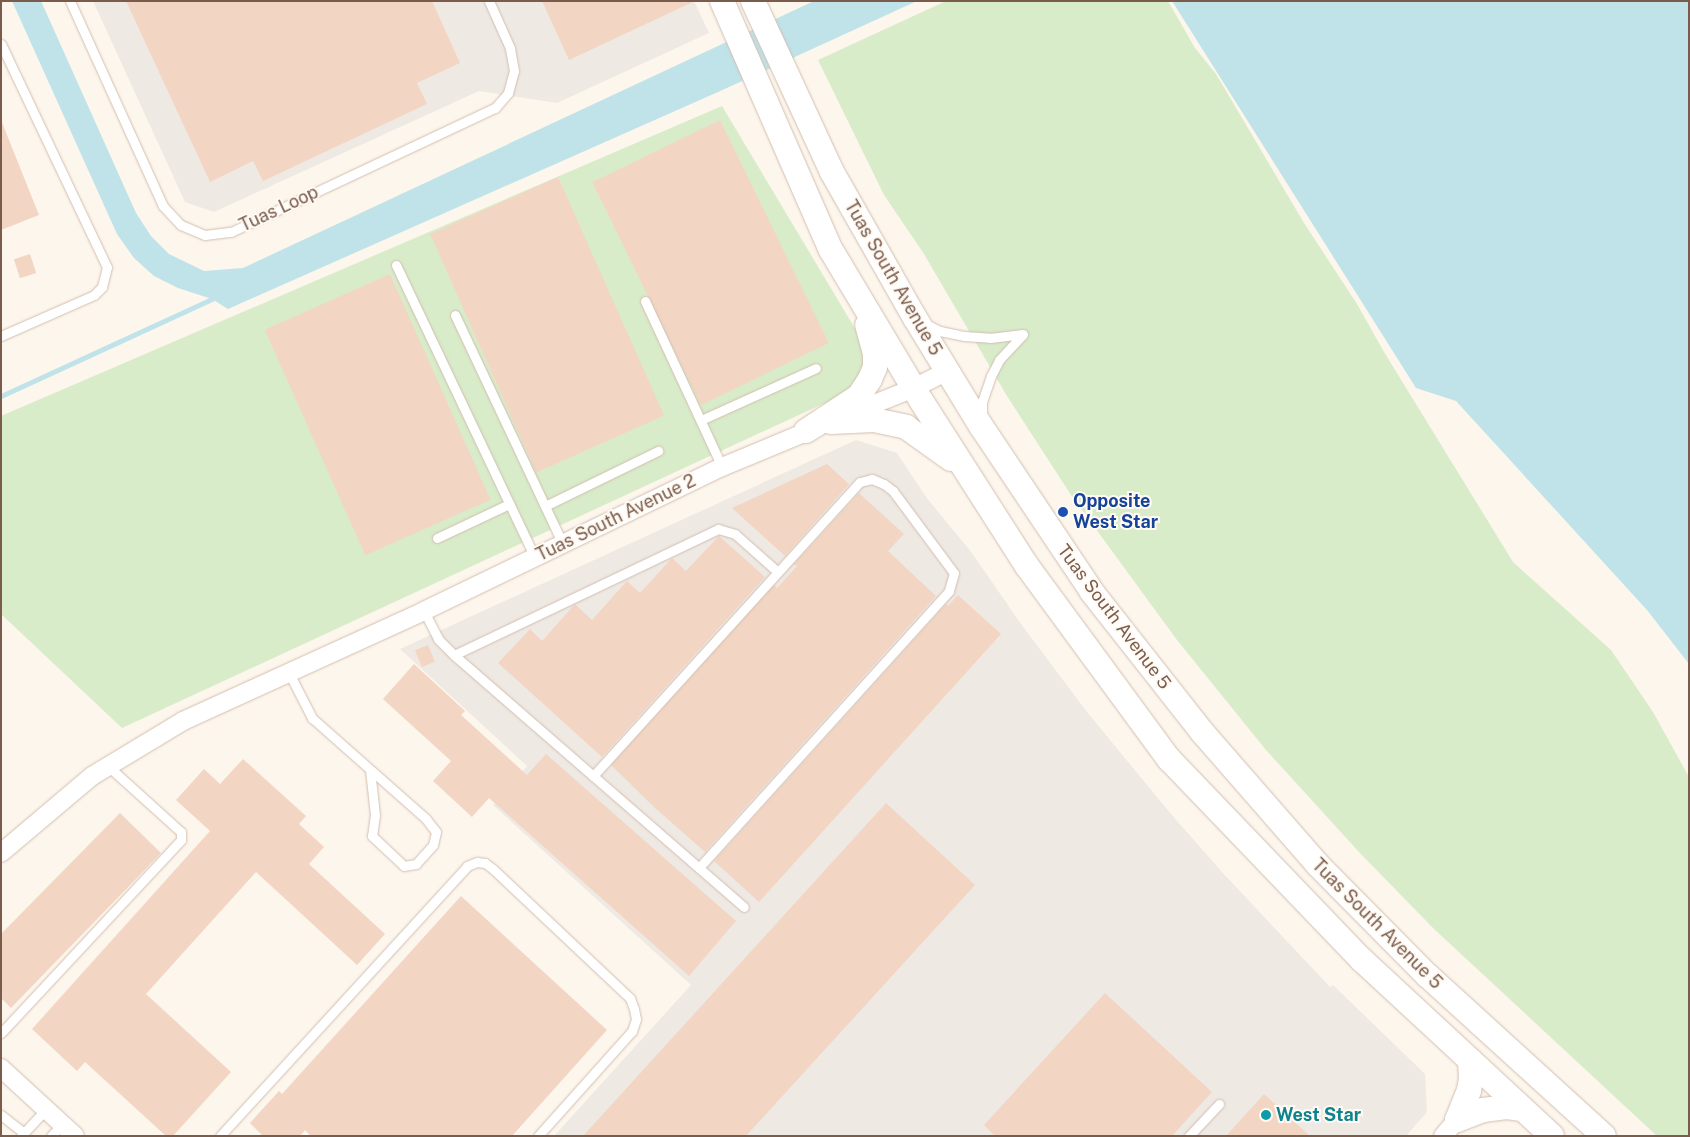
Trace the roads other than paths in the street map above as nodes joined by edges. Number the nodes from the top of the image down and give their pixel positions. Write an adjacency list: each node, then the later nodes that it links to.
1 (70, 1): 2 (lane, Tuas Loop)
2 (489, 1)
3 (722, 1): 8 (street, Tuas South Avenue 5)
4 (753, 1): 10 (street, Tuas South Avenue 5)
5 (1, 44): 11 (lane)
6 (396, 265): 22 (lane)
7 (646, 301): 15 (lane)
8 (863, 304): 14 (street, Tuas South Avenue 5); 18 (street)
9 (455, 315): 23 (lane)
10 (915, 318): 13 (street, Tuas South Avenue 5); 17 (lane)
11 (1, 336)
12 (816, 368): 15 (lane)
13 (946, 371): 14 (street, Tuas South Avenue 2); 17 (street, Tuas South Avenue 5)
14 (914, 388): 16 (street, Tuas South Avenue 2); 21 (street, Tuas South Avenue 5)
15 (701, 420): 20 (lane)
16 (830, 422): 18 (street, Tuas South Avenue 2); 21 (street)
17 (981, 426): 52 (street, Tuas South Avenue 5)
18 (806, 431): 20 (street, Tuas South Avenue 2)
19 (658, 451): 23 (lane)
20 (722, 467): 25 (street, Tuas South Avenue 2)
21 (964, 470): 38 (street, Tuas South Avenue 5)
22 (509, 504): 24 (lane); 26 (lane)
23 (546, 506): 25 (lane)
24 (437, 538)
25 (563, 544): 26 (street, Tuas South Avenue 2)
26 (535, 558): 28 (street, Tuas South Avenue 2)
27 (778, 572): 29 (lane); 33 (lane); 35 (lane)
28 (424, 611): 29 (lane); 30 (street, Tuas South Avenue 2)
29 (454, 655): 33 (lane)
30 (289, 673): 31 (street, Tuas South Avenue 2); 32 (lane)
31 (108, 766): 34 (street, Tuas South Avenue 2); 37 (lane)
32 (370, 770): 32 (lane)
33 (593, 776): 35 (lane)
34 (1, 853)
35 (699, 868): 36 (lane)
36 (744, 907)
37 (1, 1033)
38 (1470, 1060): 42 (street, Tuas South Avenue 5); 44 (street)
39 (1, 1068): 41 (street)
40 (1219, 1104): 50 (lane)
41 (46, 1109): 45 (street); 46 (lane)
42 (1522, 1109): 44 (street); 51 (street, Tuas South Avenue 5)
43 (1, 1115): 46 (lane)
44 (1450, 1128)
45 (56, 1130): 47 (street)
46 (22, 1134)
47 (75, 1136)
48 (220, 1136): 49 (lane)
49 (538, 1136)
50 (1189, 1136)
51 (1552, 1136)
52 (1604, 1136)

